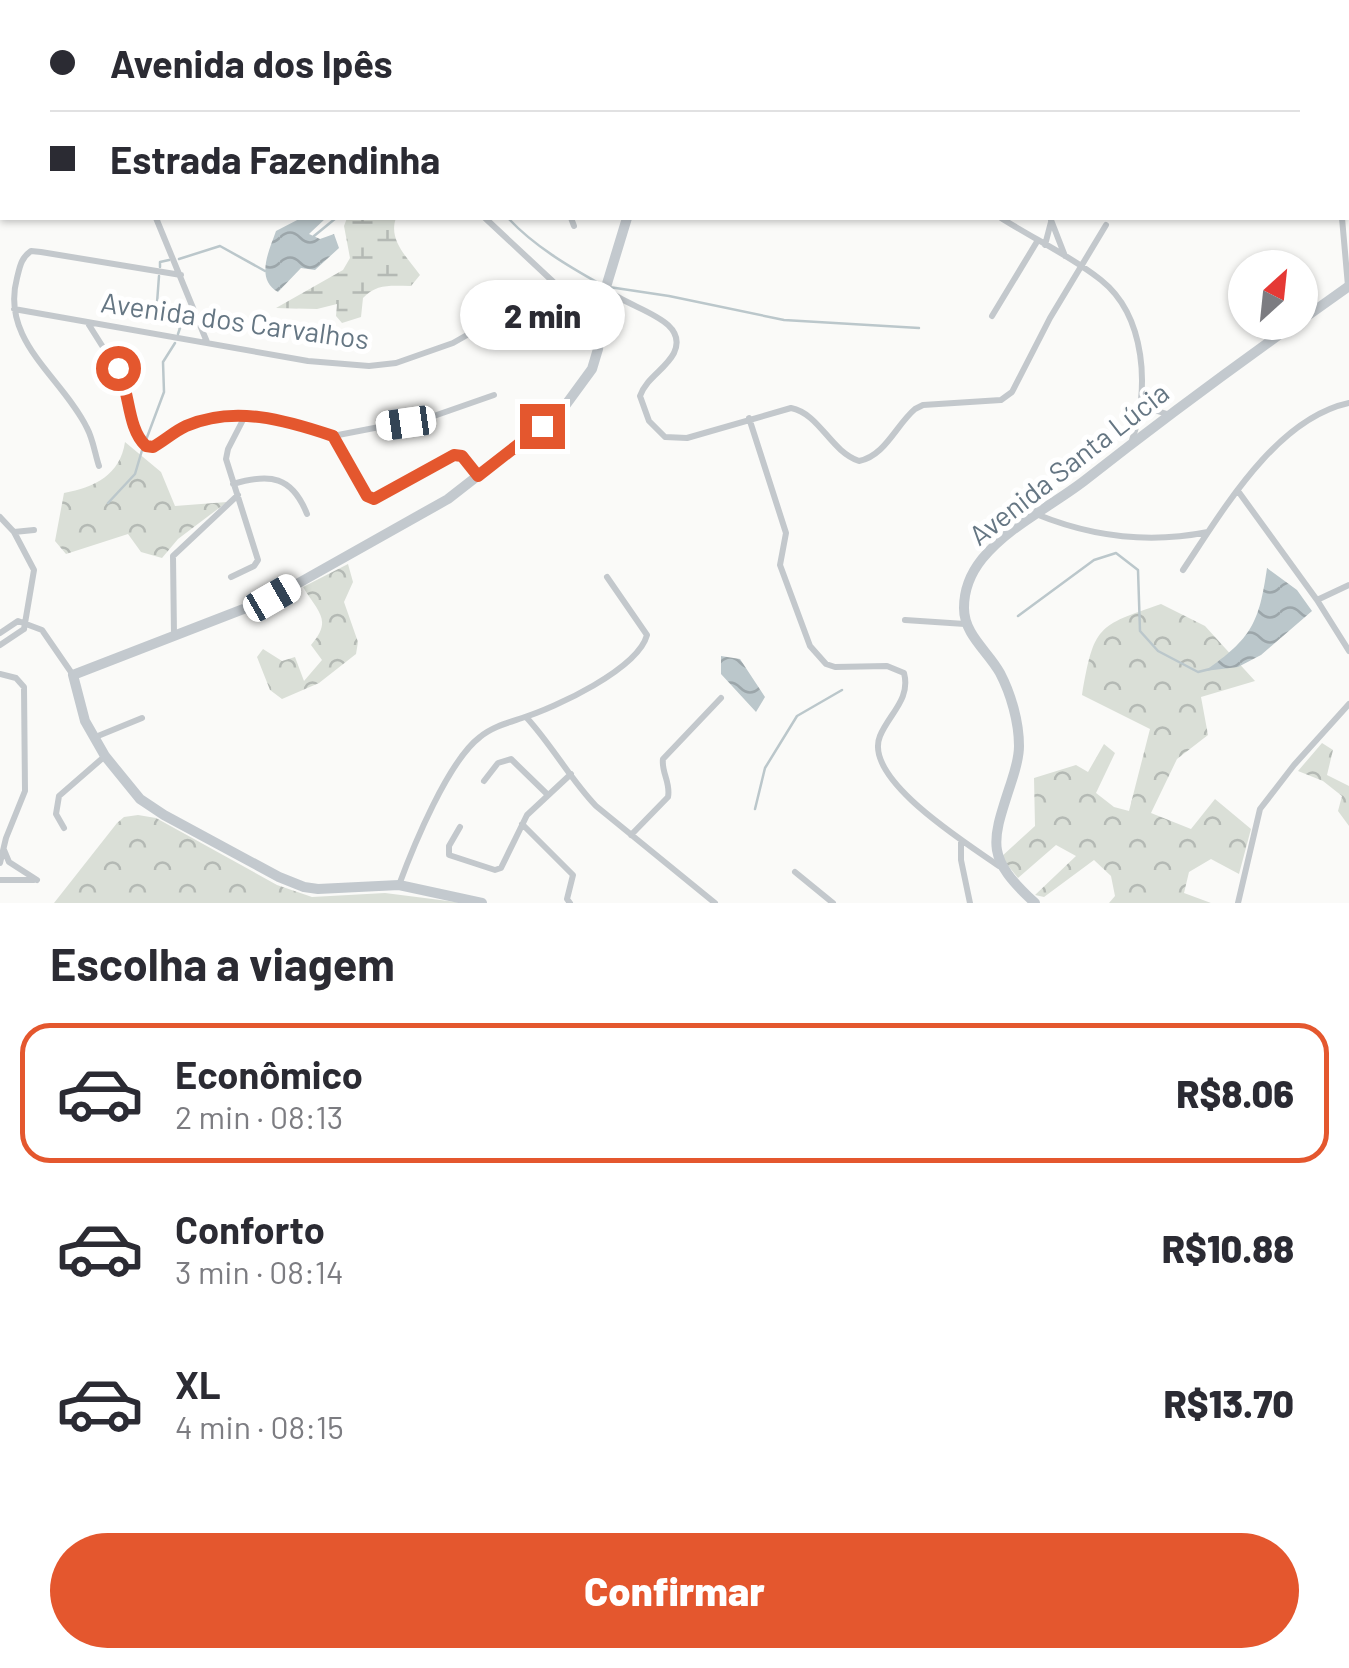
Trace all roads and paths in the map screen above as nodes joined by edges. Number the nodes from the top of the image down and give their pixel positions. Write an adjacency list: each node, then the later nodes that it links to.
1 (157, 220): 12 (street)
2 (487, 220): 15 (street)
3 (626, 220): 14 (street)
4 (1004, 220): 9 (street)
5 (1051, 220): 9 (street)
6 (1051, 220): 10 (street)
7 (1342, 220): 13 (street)
8 (1106, 225): 11 (street)
9 (1041, 243): 10 (street); 18 (street)
10 (1066, 257): 11 (street)
11 (1080, 266): 23 (street); 27 (street)
12 (180, 275): 17 (street); 21 (street)
13 (1349, 286): 16 (street, Avenida Santa Lúcia)
14 (606, 289): 15 (street, Avenida dos Carvalhos); 27 (street); 31 (street)
15 (563, 291): 21 (street, Avenida dos Carvalhos)
16 (1318, 308)
17 (14, 309): 19 (street, Avenida dos Carvalhos); 30 (street)
18 (992, 316)
19 (88, 323): 21 (street, Avenida dos Carvalhos); 26 (street)
20 (1273, 340): 25 (street, Avenida Santa Lúcia)
21 (208, 344)
22 (494, 395): 28 (street)
23 (1142, 400): 25 (street); 29 (street)
24 (1349, 403): 33 (street)
25 (1167, 414): 29 (street, Avenida Santa Lúcia)
26 (245, 416): 28 (street); 32 (street)
27 (749, 418): 69 (street)
28 (333, 436): 31 (street)
29 (1132, 440): 36 (street, Avenida Santa Lúcia)
30 (99, 466)
31 (478, 476): 51 (street)
32 (233, 484): 34 (street); 35 (street)
33 (1238, 491): 40 (street); 45 (street)
34 (239, 494): 43 (street); 51 (street)
35 (307, 514)
36 (1036, 514): 40 (street); 47 (street, Avenida Santa Lúcia)
37 (0, 517): 39 (street)
38 (34, 530): 39 (street)
39 (14, 532): 49 (street)
40 (1209, 532): 41 (street)
41 (1184, 570)
42 (607, 576): 59 (street)
43 (232, 577)
44 (1349, 585): 45 (street)
45 (1316, 600): 53 (street)
46 (905, 620): 47 (street)
47 (966, 624): 72 (street)
48 (11, 625): 49 (street); 49 (street); 50 (street)
49 (21, 628): 52 (street); 55 (street)
50 (0, 633)
51 (174, 635): 55 (street)
52 (0, 645)
53 (1349, 651)
54 (0, 674): 70 (street)
55 (73, 675): 60 (street)
56 (721, 698): 68 (street)
57 (1349, 704): 82 (street)
58 (142, 718): 60 (street)
59 (526, 718): 62 (street); 75 (street)
60 (93, 738): 61 (street)
61 (105, 756): 67 (street); 75 (street)
62 (571, 774): 64 (street); 68 (street)
63 (484, 781): 64 (street)
64 (548, 795): 65 (street)
65 (522, 824): 66 (street); 77 (street)
66 (460, 827)
67 (64, 828)
68 (632, 835): 78 (street)
69 (961, 840): 72 (street); 80 (street)
70 (4, 848): 71 (street); 74 (street)
71 (0, 863)
72 (1000, 866): 81 (street)
73 (795, 872): 79 (street)
74 (0, 880)
75 (399, 885): 76 (street)
76 (482, 903)
77 (570, 903)
78 (714, 903)
79 (833, 903)
80 (970, 903)
81 (1034, 903)
82 (1238, 903)

